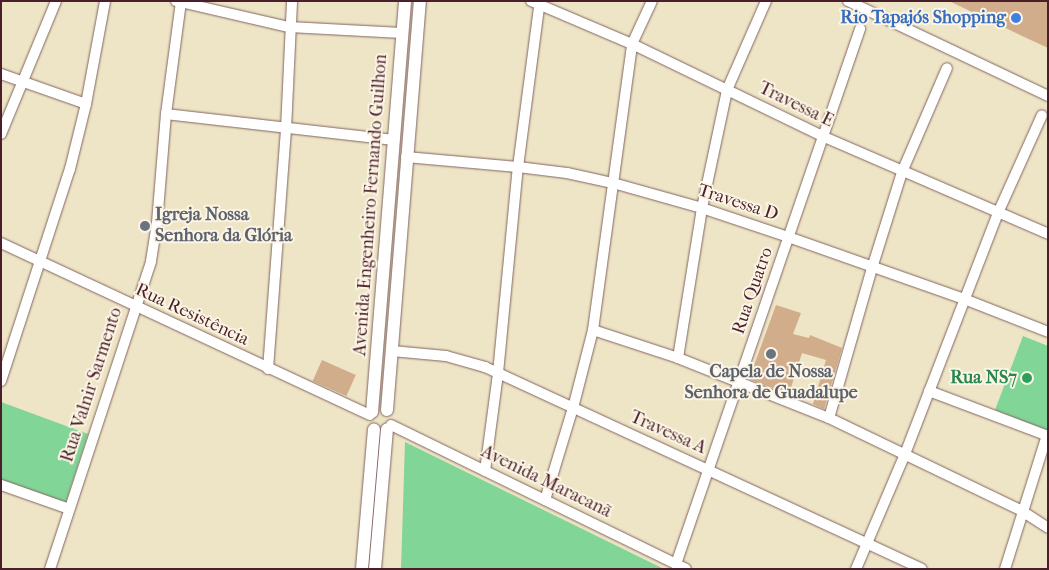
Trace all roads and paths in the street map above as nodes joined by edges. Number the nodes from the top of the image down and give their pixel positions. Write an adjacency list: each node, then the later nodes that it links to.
1 (56, 1): 17 (street)
2 (106, 1): 20 (street)
3 (292, 1): 11 (street)
4 (404, 1): 13 (main road, Avenida Engenheiro Fernando Guilhon)
5 (420, 1): 27 (main road, Avenida Engenheiro Fernando Guilhon)
6 (652, 1): 14 (street)
7 (766, 1): 18 (street)
8 (848, 1): 19 (street)
9 (179, 2): 11 (street); 21 (street, Rua Valnir Sarmento)
10 (537, 2): 14 (street, Travessa E); 28 (street)
11 (289, 27): 13 (street); 23 (street)
12 (860, 29): 25 (street, Rua Quatro)
13 (402, 33): 26 (main road, Avenida Engenheiro Fernando Guilhon)
14 (632, 44): 18 (street, Travessa E); 30 (street)
15 (947, 68): 29 (street)
16 (1, 74): 17 (street)
17 (24, 82): 20 (street); 24 (street)
18 (727, 90): 25 (street, Travessa E); 31 (street)
19 (1048, 96)
20 (86, 104): 36 (street)
21 (166, 114): 23 (street); 39 (street, Rua Valnir Sarmento)
22 (1042, 115): 32 (street)
23 (286, 130): 26 (street); 44 (street)
24 (1, 134)
25 (822, 136): 29 (street, Travessa E); 34 (street, Rua Quatro)
26 (394, 140): 51 (main road, Avenida Engenheiro Fernando Guilhon)
27 (406, 157): 28 (street, Travessa D); 42 (main road, Avenida Engenheiro Fernando Guilhon)
28 (518, 166): 30 (street, Travessa D); 45 (street)
29 (902, 172): 32 (street, Travessa E); 37 (street)
30 (613, 183): 31 (street, Travessa D); 40 (street)
31 (702, 208): 34 (street, Travessa D); 43 (street)
32 (998, 213): 33 (street, Travessa E); 38 (street)
33 (1048, 234)
34 (788, 237): 37 (street, Travessa D); 47 (street, Rua Quatro)
35 (1, 243): 36 (street, Rua Resistência)
36 (39, 261): 39 (street, Rua Resistência); 46 (street)
37 (872, 268): 38 (street, Travessa D); 52 (street)
38 (964, 299): 41 (street, Travessa D); 48 (street)
39 (135, 306): 44 (street, Rua Resistência); 61 (street, Rua Valnir Sarmento)
40 (593, 330): 43 (street); 49 (street)
41 (1048, 332)
42 (392, 351): 45 (street, Travessa A); 50 (main road, Avenida Engenheiro Fernando Guilhon)
43 (678, 358): 47 (street)
44 (268, 369): 51 (street, Rua Resistência)
45 (498, 373): 49 (street, Travessa A); 58 (street)
46 (1, 381)
47 (740, 381): 52 (street); 57 (street, Rua Quatro)
48 (929, 391): 55 (street); 56 (street)
49 (573, 408): 57 (street, Travessa A); 60 (street)
50 (387, 410): 51 (main road); 53 (main road, Avenida Engenheiro Fernando Guilhon)
51 (371, 414): 54 (main road, Avenida Engenheiro Fernando Guilhon)
52 (829, 418): 56 (street)
53 (389, 428): 54 (main road); 58 (street, Avenida Maracanã); 68 (main road, Avenida Engenheiro Fernando Guilhon)
54 (374, 430): 67 (main road, Avenida Engenheiro Fernando Guilhon)
55 (1047, 435): 62 (street)
56 (905, 454): 62 (street); 64 (street)
57 (708, 469): 64 (street, Travessa A); 65 (street, Rua Quatro)
58 (485, 471): 60 (street, Avenida Maracanã)
59 (1, 485): 61 (street)
60 (545, 500): 65 (street, Avenida Maracanã)
61 (69, 509): 66 (street, Rua Valnir Sarmento)
62 (1022, 511): 63 (street); 71 (street)
63 (1048, 528)
64 (867, 542): 69 (street); 70 (street, Travessa A)
65 (681, 567)
66 (50, 569)
67 (362, 569)
68 (375, 569)
69 (856, 569)
70 (922, 569)
71 (1005, 569)

